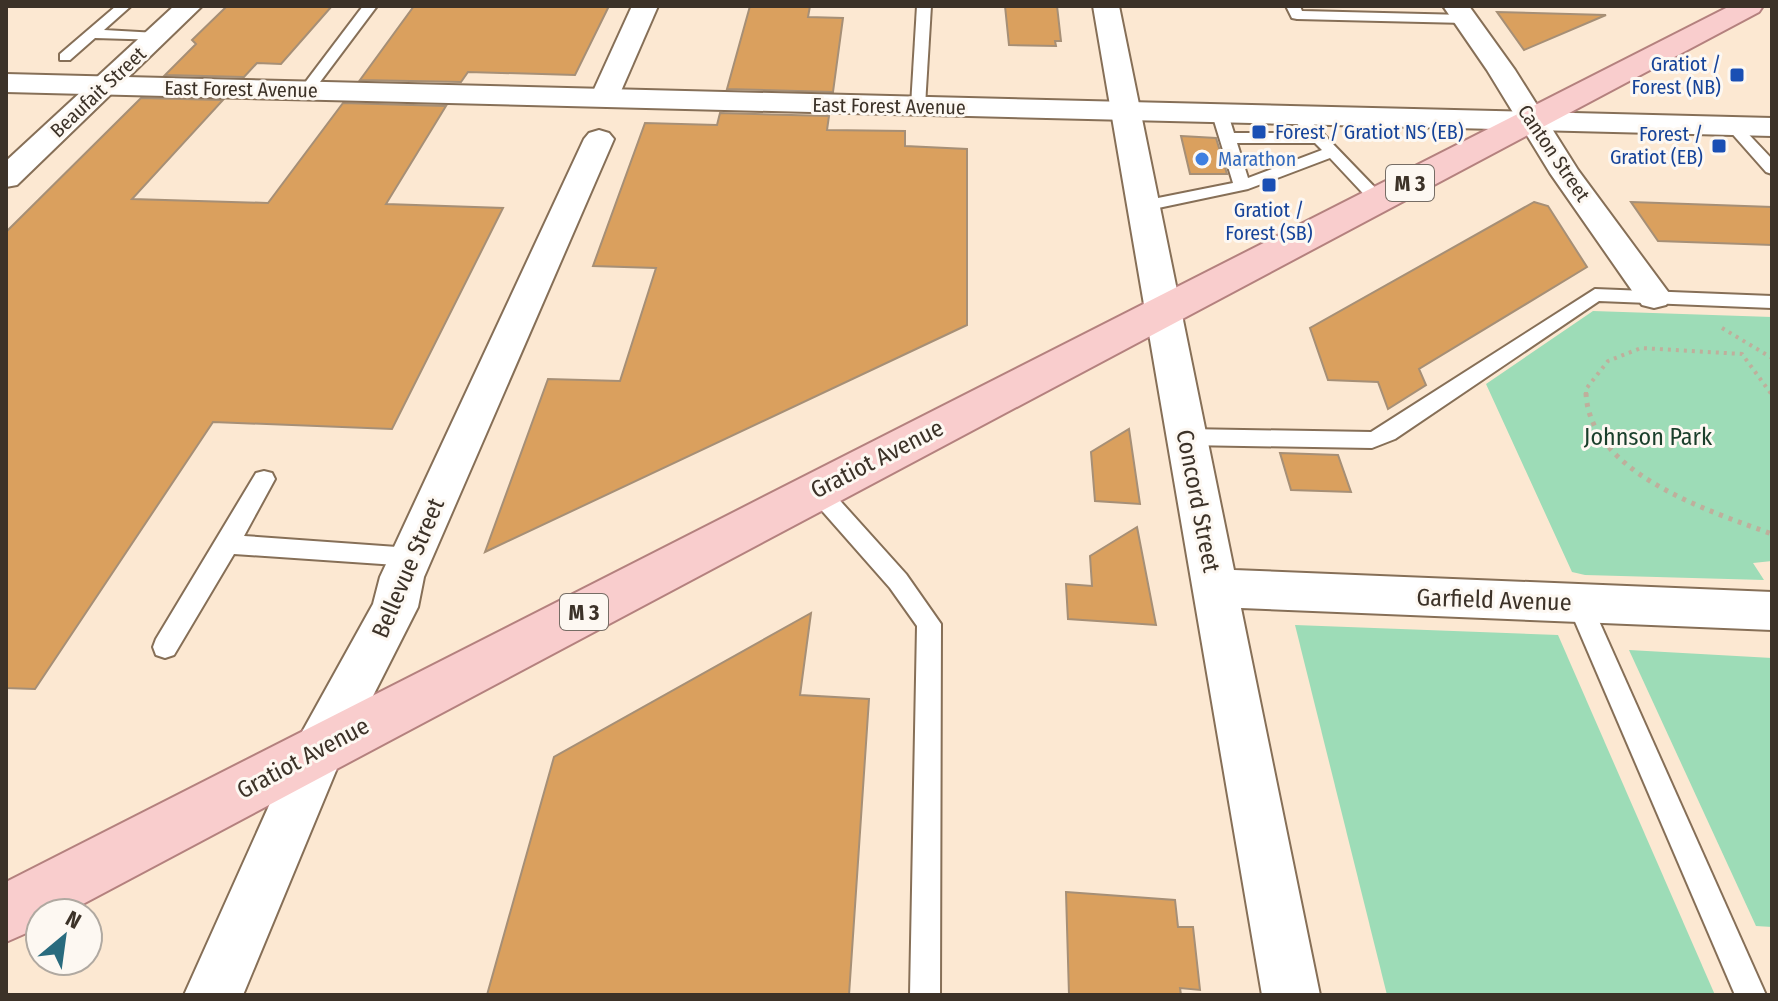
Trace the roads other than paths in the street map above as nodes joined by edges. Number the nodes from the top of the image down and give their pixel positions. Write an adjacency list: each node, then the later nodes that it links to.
1 (124, 6): 10 (lane)
2 (189, 6): 11 (street, Beaufait Street)
3 (370, 6): 15 (lane)
4 (645, 6): 19 (street, Bellevue Street)
5 (924, 6): 16 (lane)
6 (1106, 6): 17 (street, Concord Street)
7 (1293, 6): 9 (lane)
8 (1750, 6): 20 (main road, Gratiot Avenue / M 3)
9 (1461, 12): 20 (street, Canton Street)
10 (91, 34): 11 (lane); 12 (lane)
11 (157, 37): 14 (street, Beaufait Street)
12 (65, 57)
13 (6, 83): 14 (main road, East Forest Avenue)
14 (104, 86): 15 (main road, East Forest Avenue); 27 (street, Beaufait Street)
15 (306, 91): 19 (main road, East Forest Avenue)
16 (918, 106): 17 (main road, East Forest Avenue); 19 (main road, East Forest Avenue)
17 (1125, 112): 21 (main road, East Forest Avenue); 30 (street, Concord Street)
18 (1298, 116): 20 (main road, East Forest Avenue); 21 (main road, East Forest Avenue); 24 (lane)
19 (601, 119): 38 (street, Bellevue Street)
20 (1531, 122): 22 (main road, East Forest Avenue); 29 (main road, Gratiot Avenue / M 3); 31 (street, Canton Street)
21 (1224, 126): 24 (lane); 28 (lane)
22 (1733, 126): 23 (main road, East Forest Avenue); 26 (lane)
23 (1772, 127)
24 (1320, 138): 25 (lane)
25 (1332, 152): 28 (lane); 29 (lane)
26 (1772, 169)
27 (6, 178)
28 (1242, 186): 30 (lane)
29 (1379, 200): 33 (main road, Gratiot Avenue / M 3)
30 (1144, 206): 33 (street, Concord Street)
31 (1654, 297): 32 (lane); 34 (lane)
32 (1772, 302)
33 (1162, 310): 34 (street, Concord Street); 36 (main road, Gratiot Avenue / M 3)
34 (1186, 437): 39 (street, Concord Street)
35 (264, 479): 37 (lane)
36 (817, 490): 43 (main road, Gratiot Avenue / M 3); 46 (lane)
37 (228, 544): 38 (lane); 42 (lane)
38 (411, 557): 43 (street, Bellevue Street)
39 (1215, 588): 40 (street, Garfield Avenue); 47 (street, Concord Street)
40 (1579, 603): 41 (street, Garfield Avenue); 48 (lane)
41 (1772, 611)
42 (165, 647)
43 (320, 749): 44 (main road, Gratiot Avenue / M 3); 45 (street, Bellevue Street)
44 (6, 913)
45 (213, 995)
46 (925, 995)
47 (1291, 995)
48 (1751, 995)

